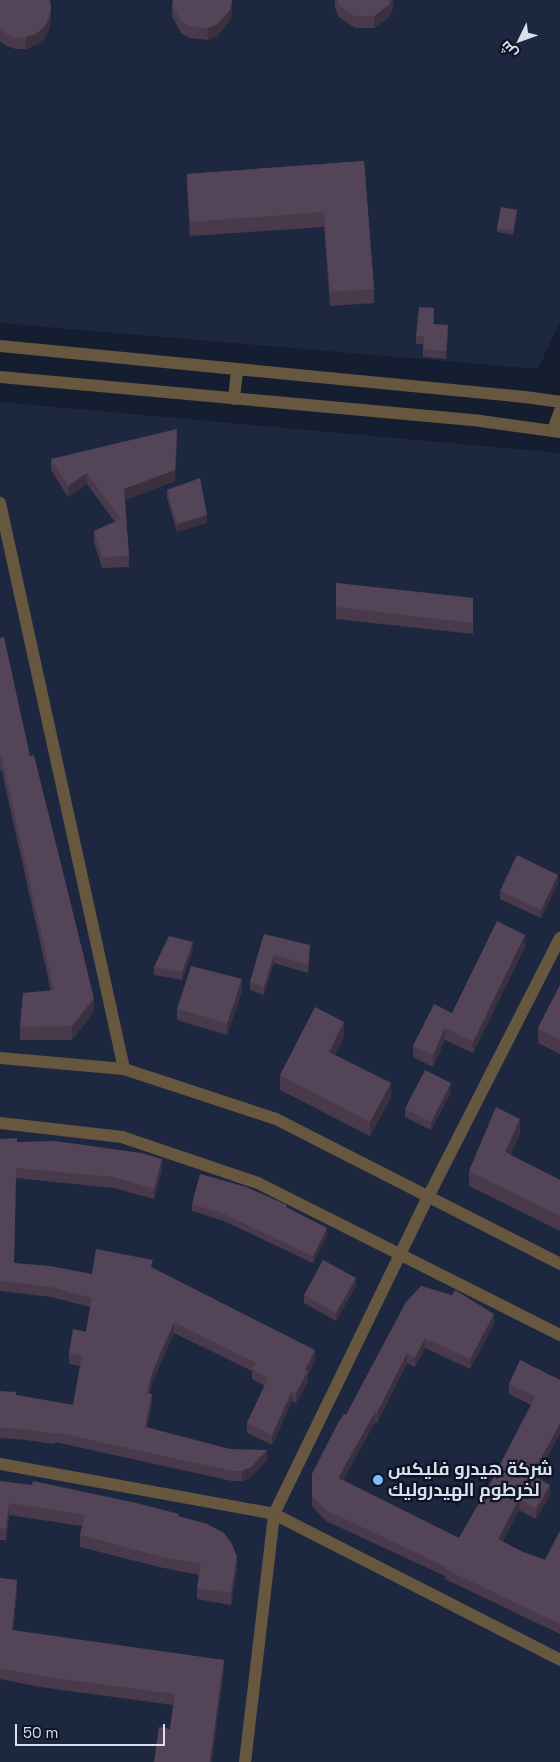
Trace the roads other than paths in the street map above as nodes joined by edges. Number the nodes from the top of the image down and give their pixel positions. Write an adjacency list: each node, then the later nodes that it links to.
1 (0, 346): 2 (street)
2 (237, 370): 4 (street); 5 (street)
3 (0, 377): 4 (street)
4 (234, 398): 7 (street)
5 (560, 402)
6 (560, 411): 7 (street)
7 (556, 431)
8 (0, 503): 11 (street)
9 (560, 938): 13 (street)
10 (0, 1058): 11 (street)
11 (124, 1069): 13 (street)
12 (0, 1123): 14 (street)
13 (428, 1197): 14 (street); 15 (street)
14 (400, 1254): 16 (street); 18 (street)
15 (560, 1264)
16 (560, 1335)
17 (0, 1464): 18 (street)
18 (274, 1514): 19 (street); 20 (street)
19 (560, 1660)
20 (245, 1762)

